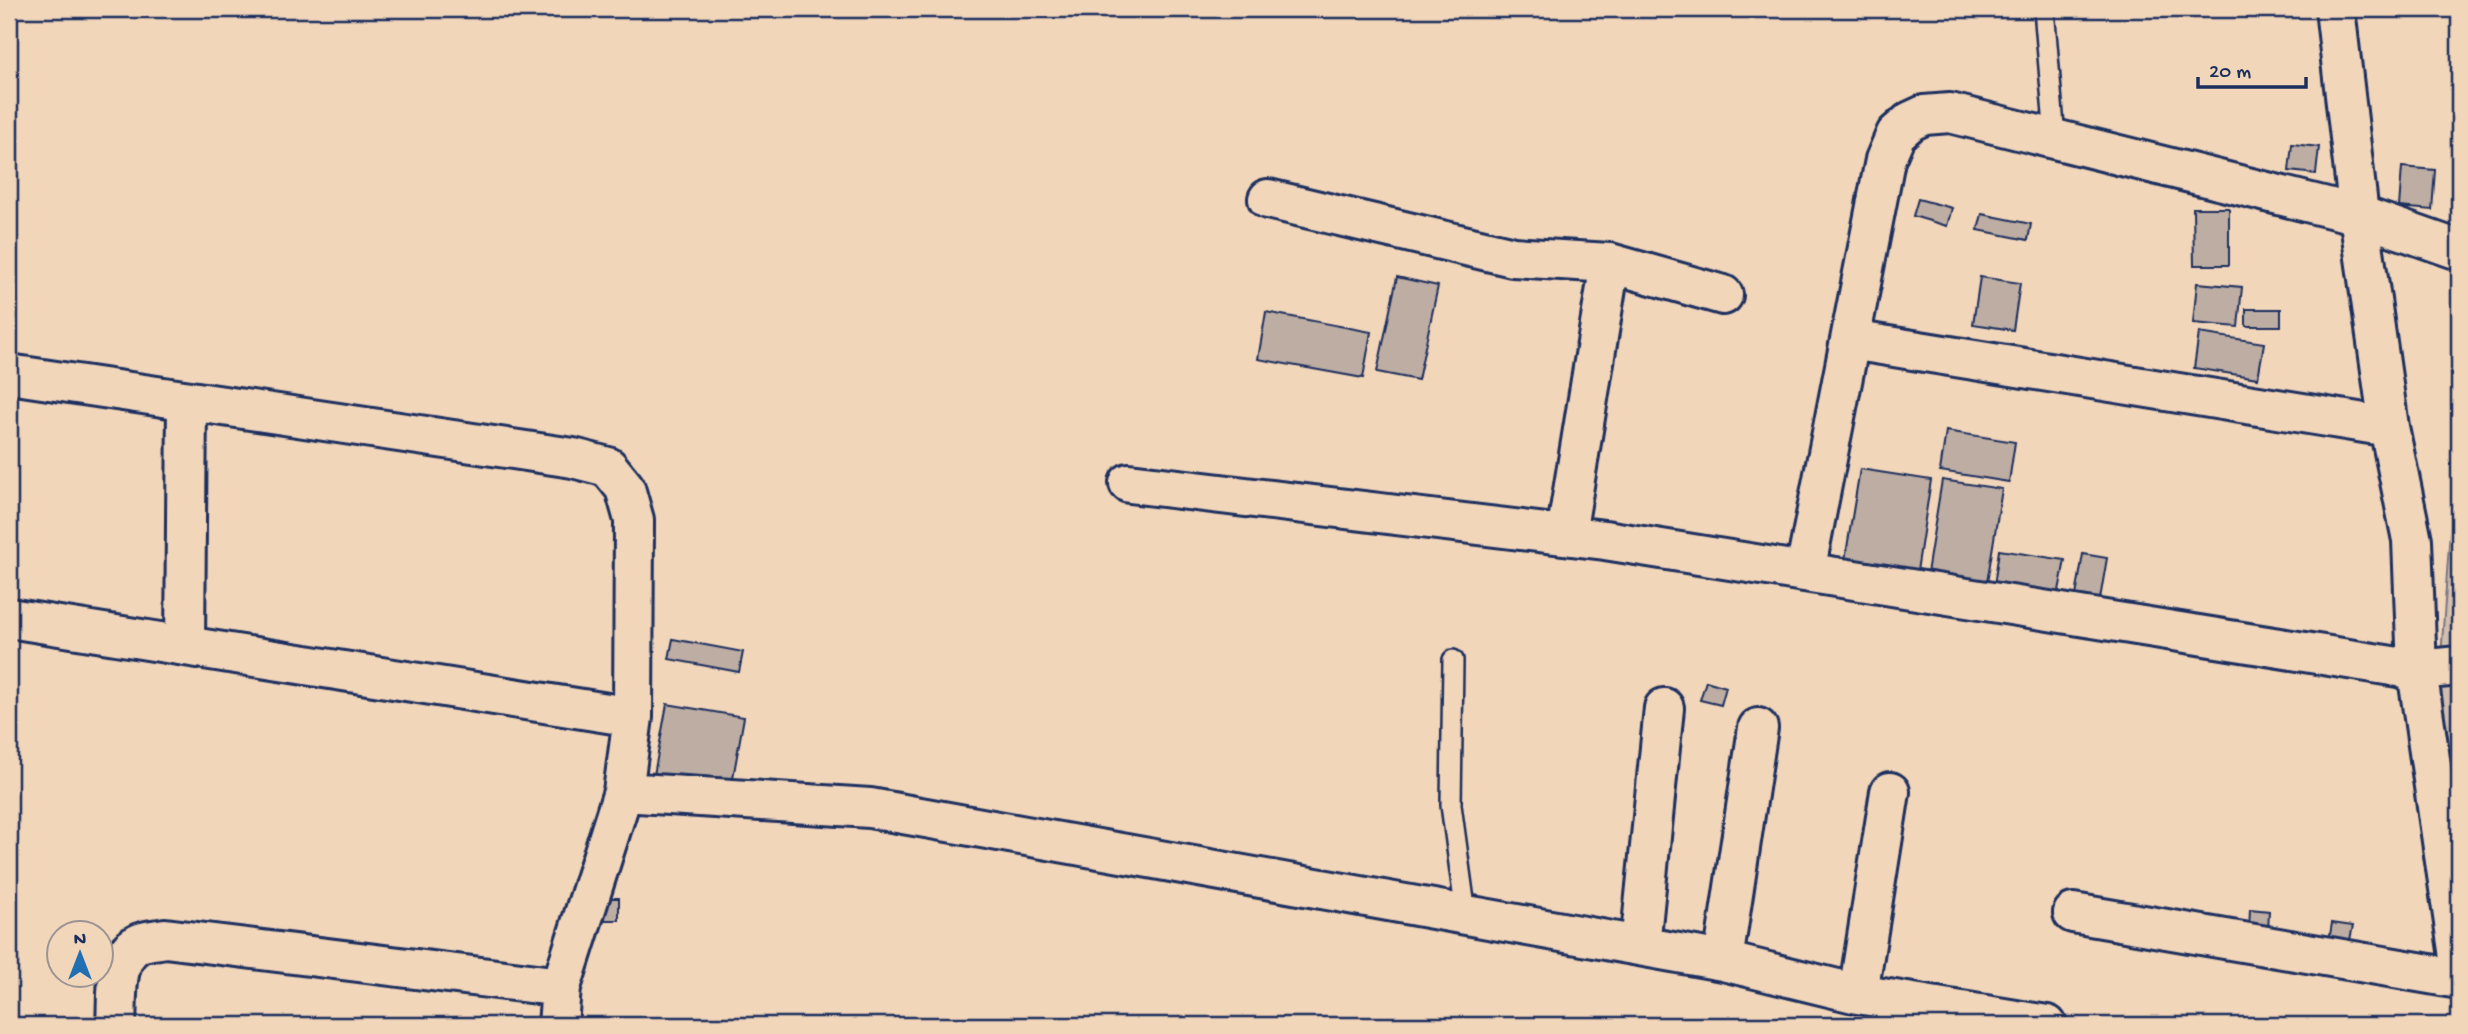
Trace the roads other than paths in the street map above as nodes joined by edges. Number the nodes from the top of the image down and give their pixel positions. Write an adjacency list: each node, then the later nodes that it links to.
1 (2044, 9): 3 (lane)
2 (2335, 9): 5 (street)
3 (2055, 138): 5 (street); 9 (street)
4 (1268, 199): 7 (street)
5 (2359, 215): 6 (street); 12 (street)
6 (2459, 250)
7 (1609, 263): 8 (street); 14 (street)
8 (1723, 295)
9 (1851, 340): 12 (street); 15 (street)
10 (9, 374): 11 (street)
11 (187, 401): 17 (street); 22 (street)
12 (2389, 426): 20 (street)
13 (1129, 483): 14 (street)
14 (1566, 535): 15 (street)
15 (1805, 572): 20 (street)
16 (9, 618): 17 (street)
17 (185, 646): 22 (street)
18 (1453, 660): 27 (lane)
19 (2459, 666): 20 (street)
20 (2417, 670): 29 (street)
21 (1664, 708): 28 (street)
22 (633, 717): 24 (street)
23 (1758, 728): 30 (street)
24 (624, 792): 27 (street); 32 (street)
25 (1890, 792): 33 (street)
26 (2073, 913): 31 (street)
27 (1466, 915): 28 (street)
28 (1640, 946): 30 (street)
29 (2459, 957)
30 (1723, 961): 33 (street)
31 (2459, 979)
32 (561, 987): 34 (street); 35 (street)
33 (1858, 994): 36 (street)
34 (116, 1025)
35 (558, 1025)
36 (2047, 1025)

